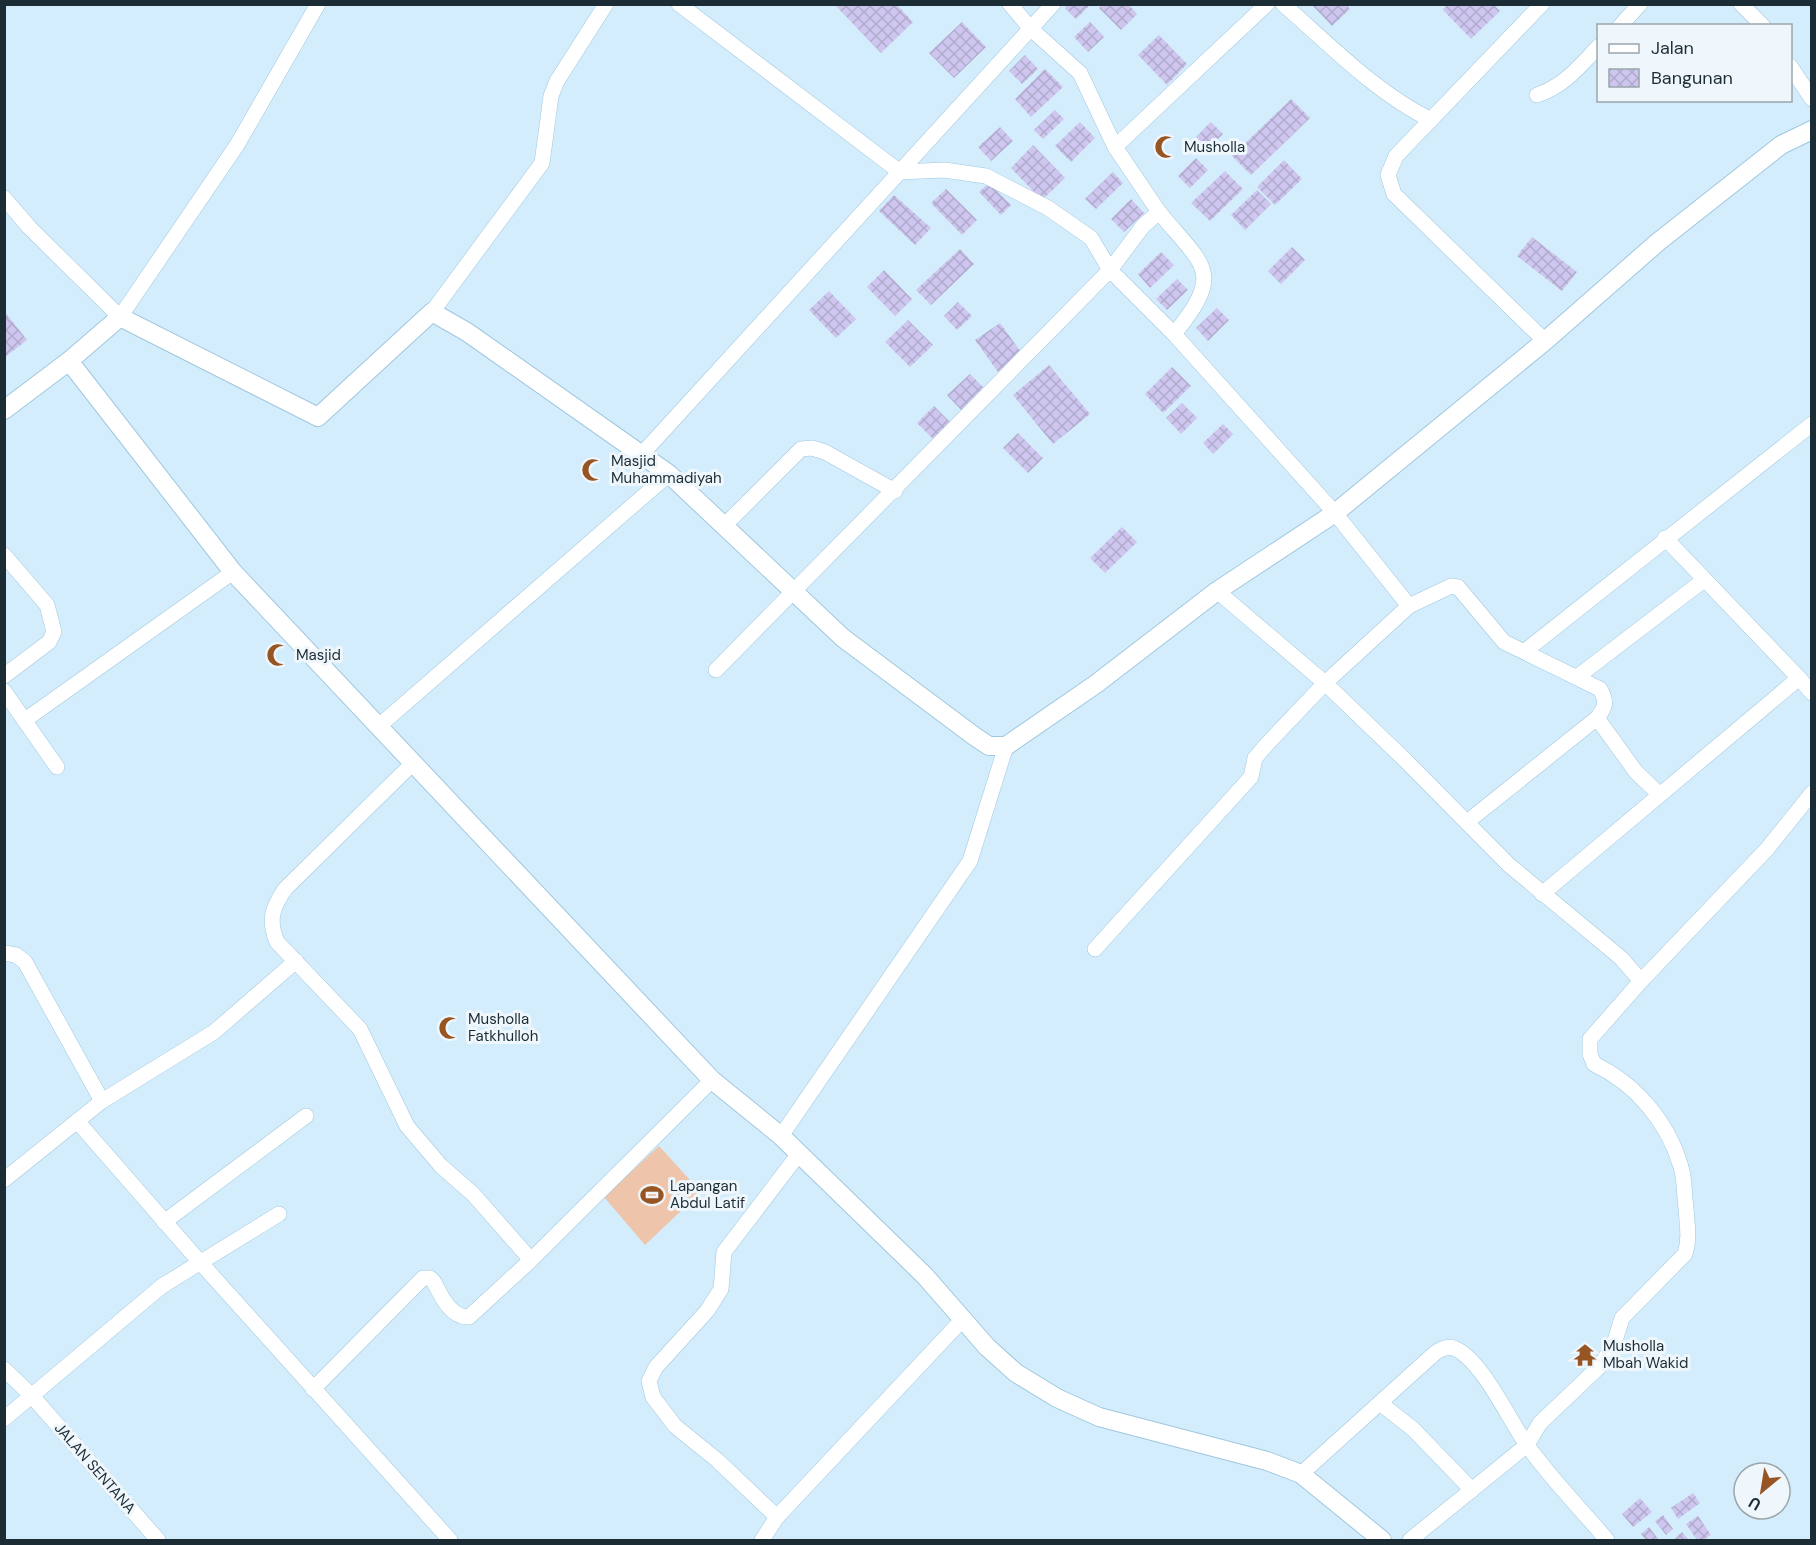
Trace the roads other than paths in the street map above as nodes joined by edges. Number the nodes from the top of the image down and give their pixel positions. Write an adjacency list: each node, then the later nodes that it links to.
1 (318, 4): 26 (street)
2 (606, 4): 25 (street)
3 (679, 4): 21 (street)
4 (1010, 4): 13 (street)
5 (1053, 4): 13 (street)
6 (1267, 4): 20 (street)
7 (1283, 4): 18 (street)
8 (1542, 4): 18 (street)
9 (1640, 4): 11 (street)
10 (1741, 4): 12 (street)
11 (1622, 24)
12 (1761, 24)
13 (1031, 29): 20 (street); 21 (street)
14 (1597, 49): 16 (street)
15 (1792, 68): 17 (street)
16 (1537, 95)
17 (1812, 99)
18 (1431, 120): 28 (street)
19 (1812, 130): 28 (street)
20 (1115, 147): 23 (street)
21 (900, 172): 24 (street); 32 (street)
22 (4, 198): 26 (street)
23 (1159, 212): 24 (street); 27 (street)
24 (1110, 270): 27 (street); 34 (street)
25 (432, 312): 26 (street); 32 (street)
26 (120, 317): 29 (street)
27 (1174, 334): 35 (street)
28 (1545, 341): 35 (street)
29 (69, 361): 30 (street); 39 (street)
30 (4, 410)
31 (1812, 424): 37 (street)
32 (642, 454): 33 (street)
33 (669, 474): 36 (street); 54 (street)
34 (895, 491): 36 (street); 41 (street)
35 (1335, 513): 42 (street); 43 (street)
36 (724, 526): 41 (street)
37 (1665, 538): 40 (street); 44 (street)
38 (4, 555): 46 (street)
39 (233, 572): 53 (street); 54 (street)
40 (1704, 580): 47 (street); 48 (street)
41 (794, 591): 45 (street); 55 (street)
42 (1217, 591): 49 (street); 55 (street)
43 (1409, 606): 44 (street); 49 (street)
44 (1525, 651): 47 (street)
45 (716, 670)
46 (4, 676)
47 (1577, 677): 52 (street)
48 (1799, 678): 51 (street); 59 (street)
49 (1325, 683): 60 (street); 62 (street)
50 (4, 691): 53 (street)
51 (1812, 693)
52 (1598, 718): 59 (street); 60 (street)
53 (25, 720): 57 (street)
54 (379, 726): 56 (street)
55 (1006, 746): 70 (street)
56 (413, 764): 64 (street); 66 (street)
57 (57, 767)
58 (1812, 793): 65 (street)
59 (1659, 794): 61 (street)
60 (1467, 822): 61 (street)
61 (1542, 894): 65 (street)
62 (1095, 949)
63 (4, 953): 67 (street)
64 (296, 961): 67 (street); 75 (street)
65 (1641, 981): 83 (street)
66 (712, 1080): 70 (street); 75 (street)
67 (102, 1101): 69 (street)
68 (306, 1116): 74 (street)
69 (77, 1121): 72 (street); 74 (street)
70 (781, 1136): 71 (street)
71 (798, 1155): 77 (street); 86 (street)
72 (4, 1180)
73 (279, 1214): 76 (street)
74 (164, 1222): 76 (street)
75 (531, 1260): 79 (street)
76 (199, 1261): 79 (street); 80 (street)
77 (963, 1320): 84 (street); 86 (street)
78 (4, 1369): 80 (street, JALAN SENTANA)
79 (313, 1389): 88 (street)
80 (32, 1396): 82 (street); 87 (street, JALAN SENTANA)
81 (1380, 1403): 83 (street); 84 (street); 85 (street)
82 (4, 1419)
83 (1527, 1445): 85 (street); 92 (street)
84 (1301, 1474): 90 (street)
85 (1472, 1490): 91 (street)
86 (777, 1517): 89 (street)
87 (158, 1540)
88 (450, 1540)
89 (762, 1540)
90 (1382, 1540)
91 (1410, 1540)
92 (1607, 1540)

